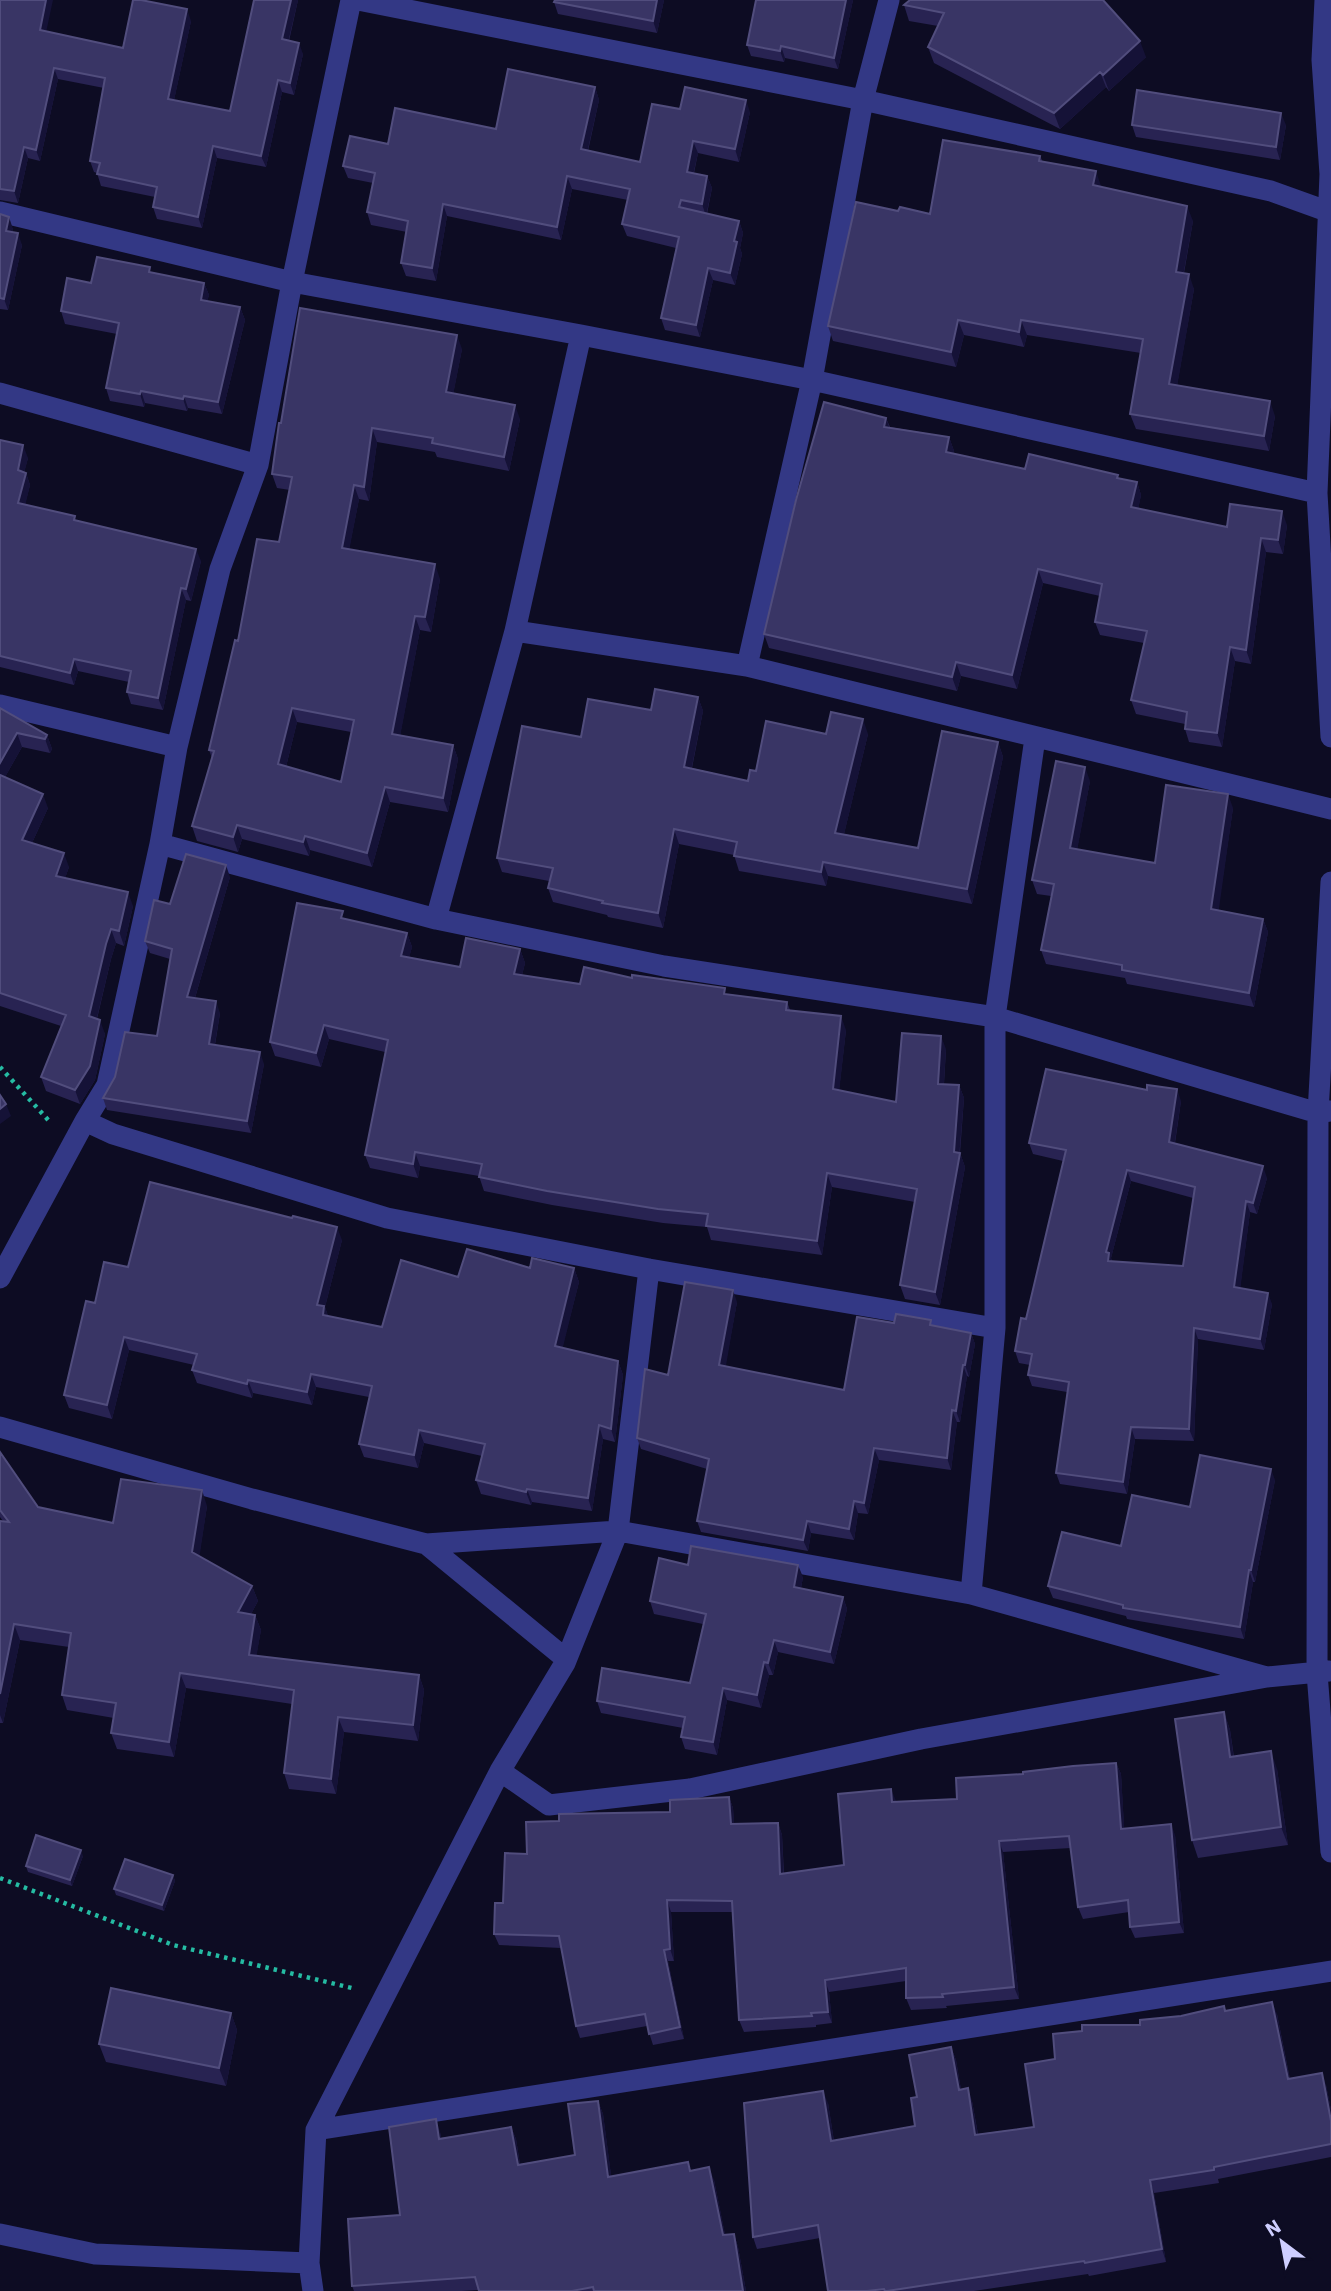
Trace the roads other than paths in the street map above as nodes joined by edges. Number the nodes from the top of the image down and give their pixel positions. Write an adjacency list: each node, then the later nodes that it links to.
1 (351, 0): 9 (street)
2 (358, 0): 5 (street)
3 (888, 0): 5 (street)
4 (1325, 0): 6 (street)
5 (863, 100): 8 (street); 11 (street)
6 (1330, 174): 8 (street)
7 (0, 212): 9 (street)
8 (1329, 212): 14 (street)
9 (292, 282): 10 (street); 13 (street)
10 (581, 335): 11 (street); 15 (street)
11 (812, 380): 14 (street); 16 (street)
12 (0, 393): 13 (street)
13 (258, 465): 20 (street)
14 (1317, 493): 18 (street)
15 (515, 631): 16 (street); 24 (street)
16 (747, 667): 19 (street)
17 (0, 705): 20 (street)
18 (1331, 737)
19 (1035, 738): 21 (street); 25 (street)
20 (177, 747): 22 (street)
21 (1331, 809)
22 (160, 844): 24 (street); 27 (street)
23 (1331, 882): 26 (street)
24 (436, 919): 25 (street)
25 (995, 1017): 26 (street); 30 (street)
26 (1325, 1112): 36 (street)
27 (85, 1121): 28 (street); 29 (street)
28 (649, 1269): 30 (street); 32 (street)
29 (0, 1278)
30 (995, 1328): 34 (street)
31 (0, 1427): 33 (street)
32 (618, 1531): 33 (street); 34 (street); 35 (street)
33 (426, 1544): 35 (street)
34 (971, 1594): 37 (street)
35 (566, 1659): 38 (street)
36 (1324, 1672): 37 (street); 39 (street)
37 (1266, 1677): 38 (street)
38 (500, 1771): 41 (street)
39 (1331, 1852)
40 (1331, 1971): 41 (street)
41 (316, 2130): 43 (street)
42 (0, 2234): 43 (street)
43 (309, 2263): 44 (street)
44 (313, 2291)

